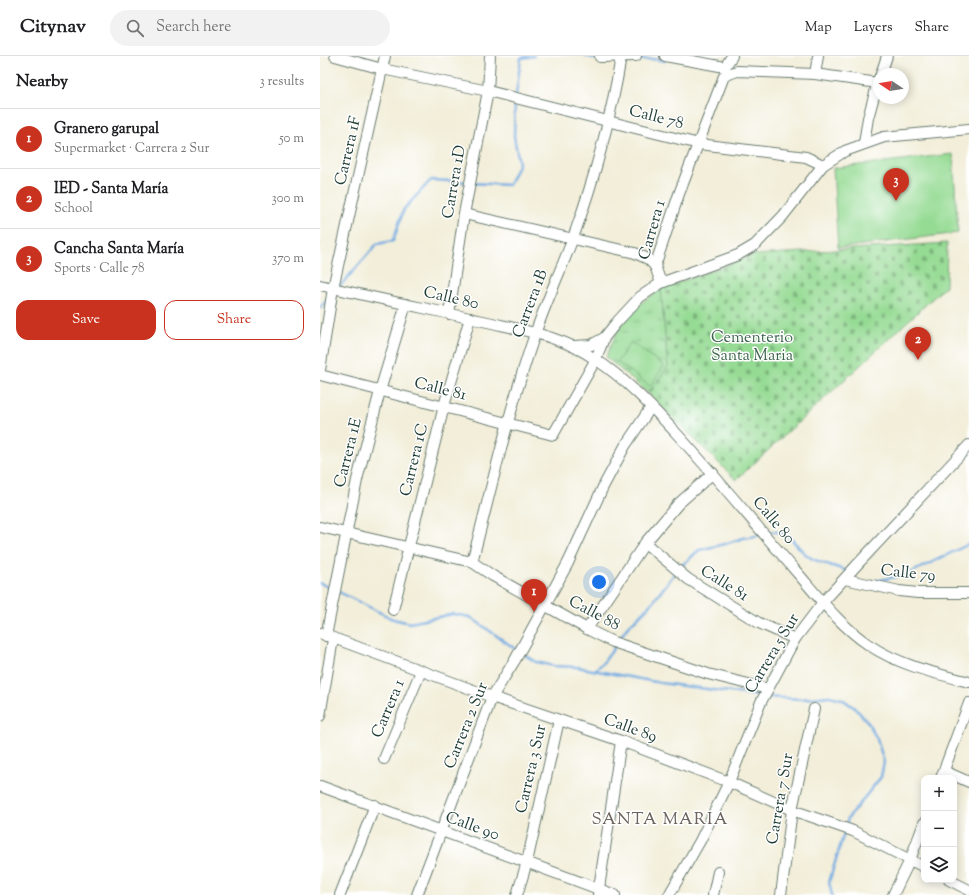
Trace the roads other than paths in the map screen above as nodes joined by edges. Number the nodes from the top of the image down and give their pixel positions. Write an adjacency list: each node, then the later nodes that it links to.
1 (334, 56): 12 (street, Calle 78)
2 (385, 56): 12 (street, Carrera 1F)
3 (490, 56): 16 (street, Carrera 1D)
4 (636, 56): 10 (street)
5 (665, 56): 13 (street)
6 (732, 56): 13 (street, Carrera 1)
7 (818, 56): 14 (street)
8 (887, 56): 11 (street)
9 (600, 57): 10 (street)
10 (621, 60): 18 (street, Carrera 1B)
11 (883, 68)
12 (382, 69): 16 (street, Calle 78); 28 (street, Carrera 1F)
13 (725, 72): 14 (street); 21 (street, Carrera 1)
14 (815, 74): 15 (street)
15 (873, 78)
16 (488, 91): 18 (street, Calle 78); 23 (street, Carrera 1D)
17 (873, 100): 20 (street)
18 (608, 121): 21 (street, Calle 78); 24 (street, Carrera 1B)
19 (969, 129): 20 (street)
20 (864, 143): 22 (street)
21 (699, 144): 22 (street, Calle 78); 25 (street, Carrera 1)
22 (823, 165): 26 (street)
23 (464, 214): 24 (street); 30 (street, Carrera 1D)
24 (573, 238): 25 (street); 32 (street, Carrera 1B)
25 (655, 266): 26 (street, Carrera 1)
26 (661, 283): 33 (street, Carrera 1)
27 (320, 284): 28 (street, Calle 80)
28 (334, 288): 29 (street, Calle 80); 36 (street, Carrera 1F)
29 (406, 304): 30 (street, Calle 80); 38 (street, Carrera 1E)
30 (449, 314): 31 (street, Calle 80)
31 (470, 318): 32 (street, Calle 80); 39 (street, Carrera 1C)
32 (535, 333): 34 (street, Calle 80); 41 (street, Carrera 1B)
33 (604, 338): 34 (street, Calle 80); 35 (street, Carrera 1)
34 (574, 346): 35 (street, Calle 80)
35 (596, 359): 40 (street, Calle 80); 42 (street, Carrera 1)
36 (320, 370)
37 (320, 375): 38 (street, Calle 81)
38 (380, 391): 39 (street, Calle 81); 46 (street, Carrera 1E)
39 (444, 406): 41 (street, Calle 81); 48 (street, Carrera 1C)
40 (651, 407): 44 (street, Calle 80); 53 (street, Carrera 2 Sur)
41 (507, 422): 42 (street, Calle 81); 49 (street, Carrera 1B)
42 (553, 435)
43 (969, 445): 50 (street, Carrera 5 Sur)
44 (713, 473): 47 (street); 52 (street, Calle 80)
45 (320, 527): 46 (street, Calle 88)
46 (346, 532): 48 (street, Calle 88); 56 (street, Carrera 1E)
47 (645, 543): 55 (street); 57 (street, Calle 81)
48 (410, 547): 49 (street, Calle 88); 54 (street, Carrera 1C)
49 (472, 562): 53 (street, Calle 88)
50 (845, 579): 51 (street, Calle 79); 52 (street, Carrera 5 Sur)
51 (969, 593)
52 (824, 602): 57 (street, Carrera 5 Sur); 59 (street, Calle 80)
53 (545, 605): 55 (street, Calle 88); 61 (street, Carrera 2 Sur)
54 (393, 610)
55 (587, 629): 60 (street, Calle 88)
56 (326, 636): 58 (street, Calle 89); 64 (street, Carrera 1E)
57 (795, 639): 60 (street, Carrera 5 Sur)
58 (421, 671): 61 (street, Calle 89); 67 (street, Carrera 1)
59 (969, 682)
60 (765, 695): 70 (street, Carrera 5 Sur)
61 (492, 697): 65 (street, Calle 89); 76 (street, Carrera 2 Sur)
62 (969, 703): 68 (street)
63 (814, 709): 74 (street, Carrera 7 Sur)
64 (320, 716)
65 (559, 720): 66 (street, Calle 89); 78 (street, Carrera 3 Sur)
66 (621, 741): 70 (street, Calle 89); 83 (street)
67 (384, 759)
68 (943, 775)
69 (957, 779): 71 (street)
70 (729, 782): 74 (street, Calle 89); 88 (street, Carrera 5 Sur)
71 (969, 782)
72 (320, 786): 73 (street, Calle 90)
73 (374, 805): 76 (street, Calle 90); 84 (street)
74 (792, 810): 77 (street, Calle 89); 90 (street, Carrera 7 Sur)
75 (921, 831): 77 (street)
76 (442, 832): 78 (street, Calle 90); 85 (street, Carrera 2 Sur)
77 (910, 860): 79 (street, Calle 89); 91 (street)
78 (527, 862): 83 (street, Calle 90); 86 (street, Carrera 3 Sur)
79 (921, 866)
80 (718, 872): 89 (street)
81 (955, 883): 82 (street)
82 (969, 890)
83 (598, 892): 87 (street, Calle 90)
84 (340, 895)
85 (417, 895)
86 (517, 895)
87 (615, 895)
88 (669, 895)
89 (713, 895)
90 (781, 895)
91 (893, 895)

